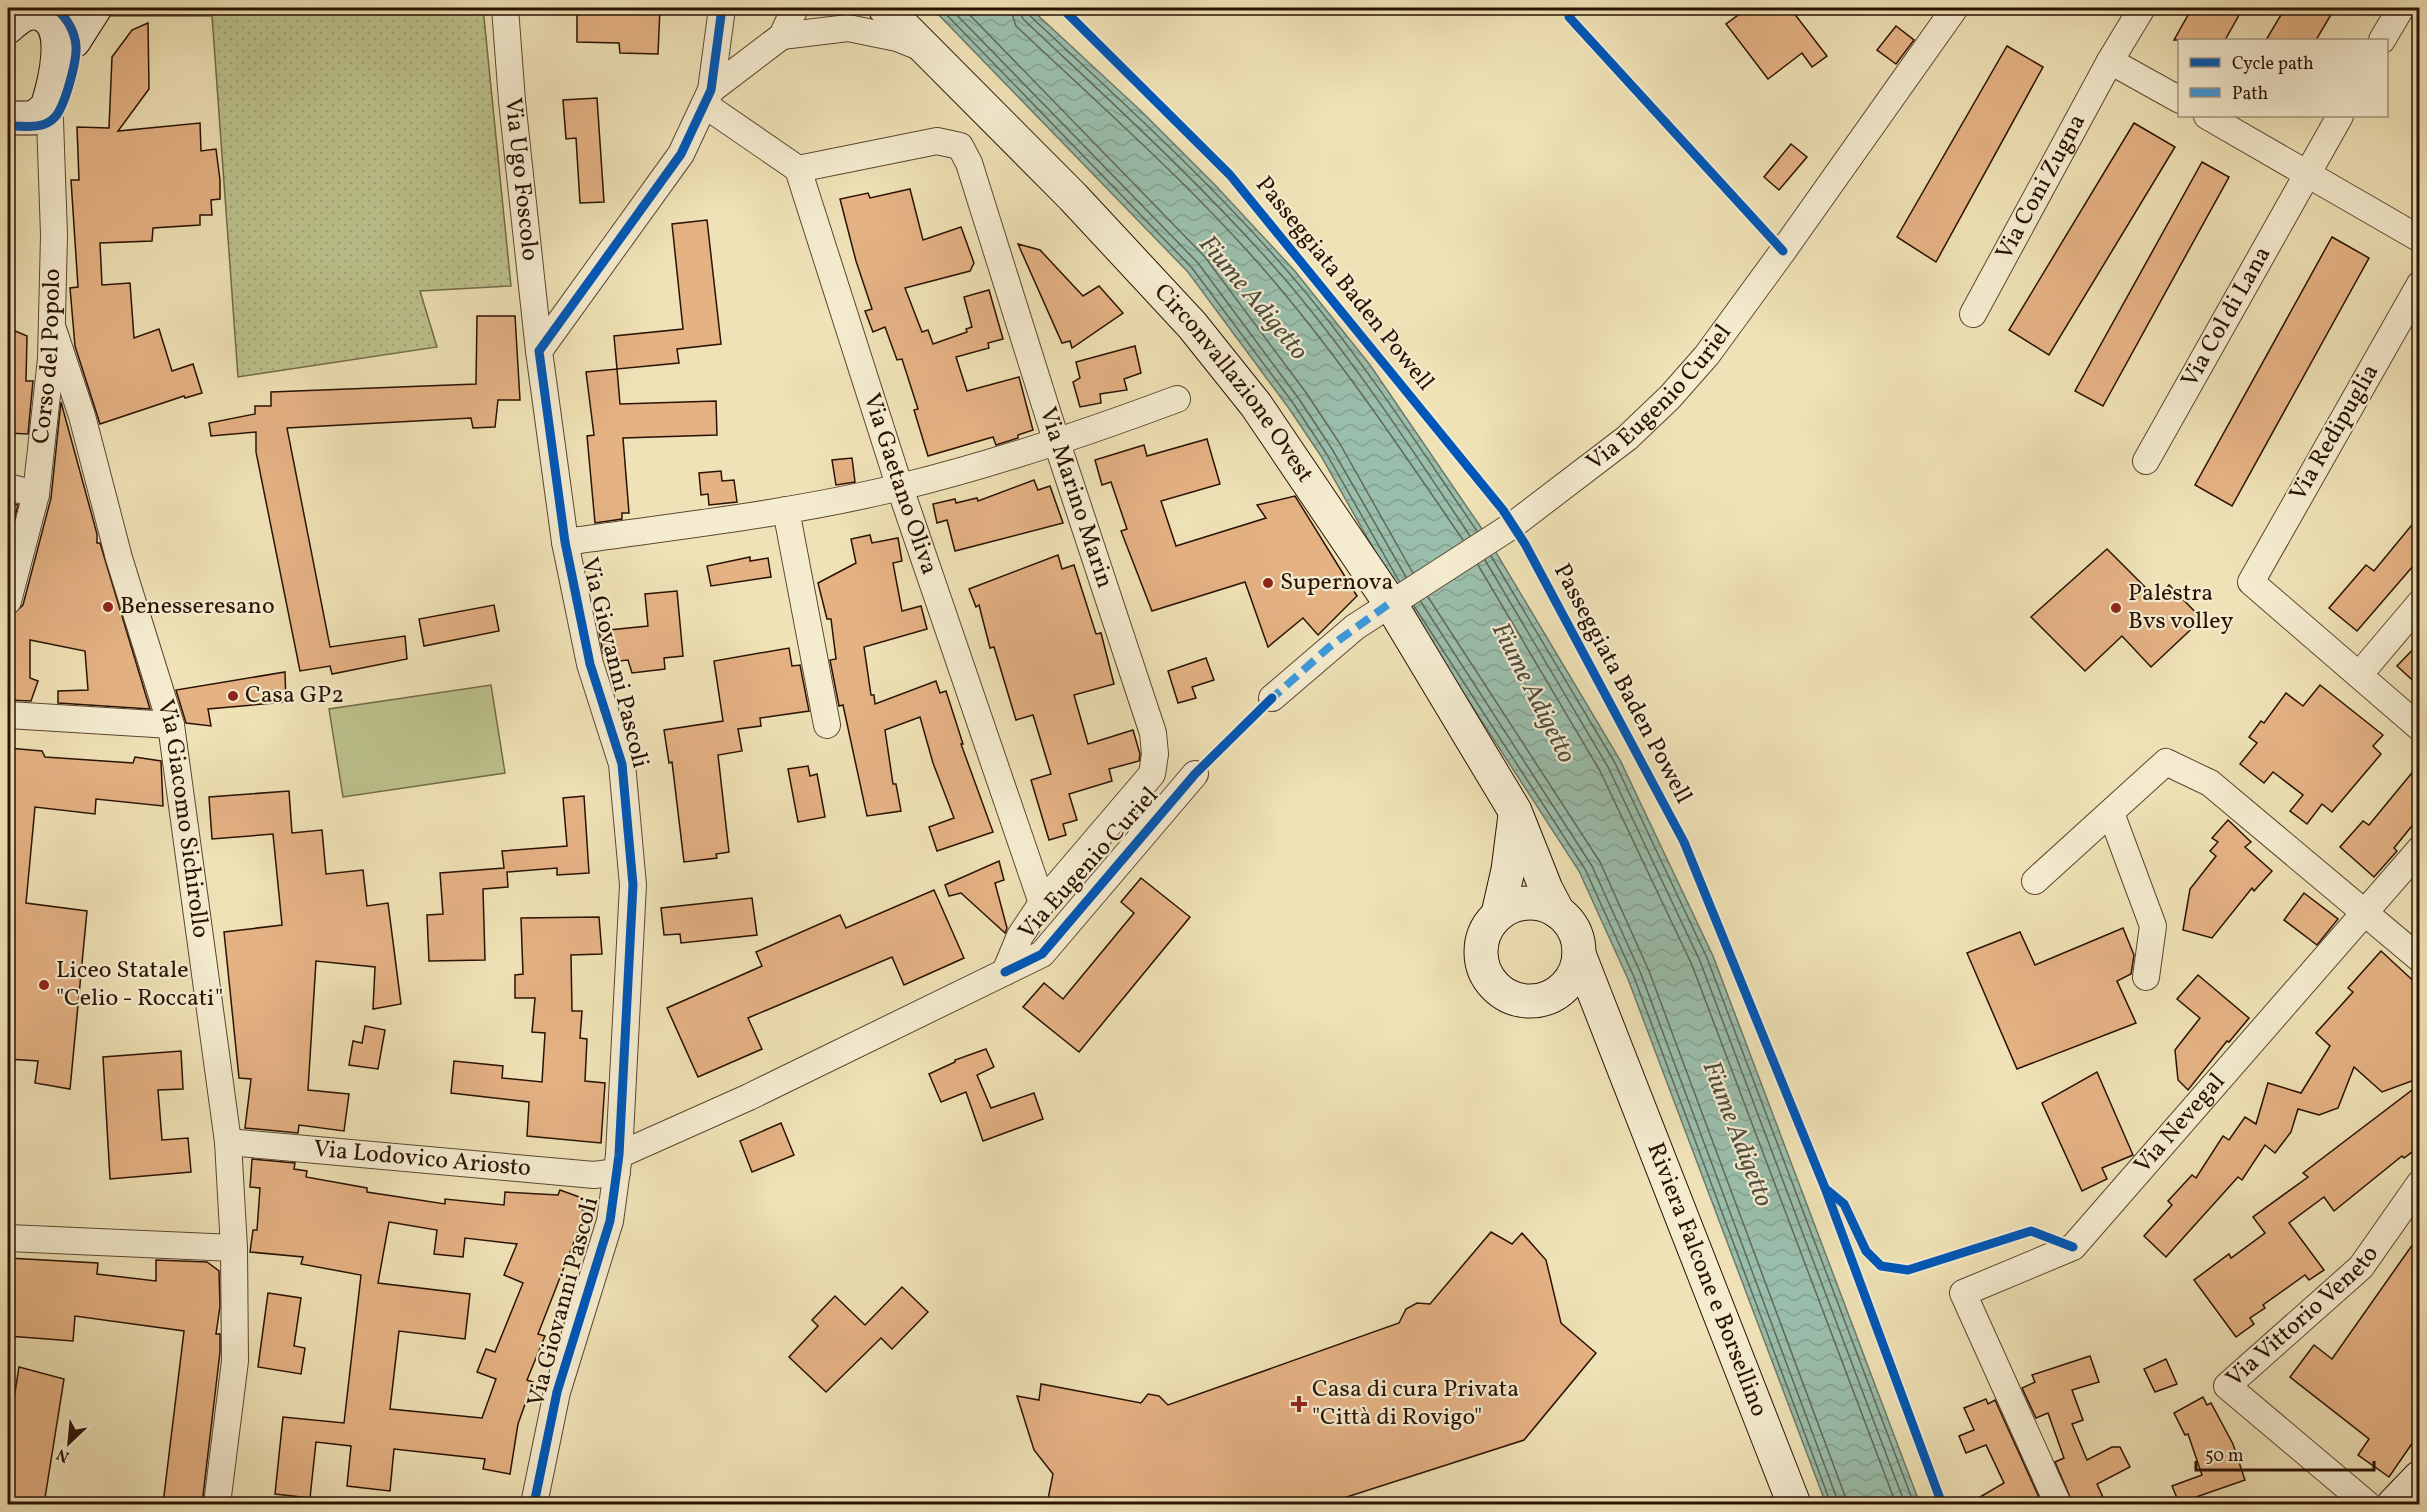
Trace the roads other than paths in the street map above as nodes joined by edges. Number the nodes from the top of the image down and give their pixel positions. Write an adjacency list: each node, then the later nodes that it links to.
1 (95, 8): 12 (main road)
2 (505, 8): 27 (street, Via Ugo Foscolo)
3 (722, 8): 15 (street)
4 (795, 8): 10 (street)
5 (885, 8): 13 (main road, Circonvallazione Ovest)
6 (1955, 8): 36 (street, Via Eugenio Curiel)
7 (2142, 8): 14 (street, Via Coni Zugna)
8 (2401, 8): 11 (street)
9 (36, 14): 12 (main road)
10 (782, 36): 13 (street); 15 (street)
11 (2383, 39)
12 (58, 50): 17 (main road)
13 (927, 50): 36 (main road, Circonvallazione Ovest)
14 (2110, 60): 16 (street); 25 (street, Via Coni Zugna)
15 (708, 98): 21 (street); 27 (street)
16 (2178, 99)
17 (47, 107): 20 (main road); 26 (street, Corso del Popolo)
18 (2209, 117): 22 (street)
19 (2339, 117): 22 (street)
20 (8, 118)
21 (798, 169): 29 (street, Via Marino Marin); 32 (street, Via Gaetano Oliva)
22 (2308, 173): 23 (street); 30 (street, Via Col di Lana)
23 (2420, 239)
24 (2420, 284): 39 (street, Via Redipuglia)
25 (1973, 314)
26 (54, 329): 33 (street, Corso del Popolo); 42 (street, Via Giacomo Sichirollo)
27 (539, 351): 35 (street, Via Giovanni Pascoli)
28 (1177, 399): 29 (street)
29 (1057, 444): 32 (street); 50 (street, Via Marino Marin)
30 (2146, 461)
31 (8, 487): 33 (street)
32 (900, 488): 34 (street); 50 (street, Via Gaetano Oliva)
33 (36, 494): 37 (street, Corso del Popolo)
34 (786, 510): 35 (street); 43 (street)
35 (565, 542): 61 (street, Via Giovanni Pascoli)
36 (1395, 600): 40 (street, Via Eugenio Curiel); 46 (main road, Circonvallazione Ovest)
37 (8, 601)
38 (2420, 603): 39 (street)
39 (2359, 675): 44 (street)
40 (1272, 698)
41 (8, 715): 42 (street)
42 (171, 725): 60 (street, Via Giacomo Sichirollo)
43 (827, 725)
44 (2420, 728)
45 (1195, 774): 56 (street, Via Eugenio Curiel)
46 (1515, 811): 52 (main road, Circonvallazione Ovest); 53 (main road)
47 (2110, 813): 49 (street); 51 (street); 57 (street)
48 (2420, 849): 51 (street, Via Nevegal)
49 (2035, 881)
50 (1042, 903): 56 (street, Via Marino Marin)
51 (2365, 911): 55 (street); 69 (street, Via Nevegal)
52 (1558, 912): 53 (main road); 54 (main road)
53 (1498, 914): 58 (main road)
54 (1579, 954): 58 (main road); 59 (main road, Riviera Falcone e Borsellino)
55 (2420, 959)
56 (1005, 972): 61 (street, Via Eugenio Curiel)
57 (2146, 977)
58 (1540, 999): 59 (main road)
59 (1619, 1055): 68 (main road, Riviera Falcone e Borsellino)
60 (228, 1142): 61 (street, Via Lodovico Ariosto); 64 (street, Via Giacomo Sichirollo)
61 (618, 1164): 67 (street, Via Giovanni Pascoli)
62 (2420, 1184): 70 (street, Via Vittorio Veneto)
63 (8, 1238): 64 (street)
64 (234, 1248): 66 (street, Via Giacomo Sichirollo)
65 (2420, 1477): 71 (main road)
66 (217, 1504)
67 (534, 1504)
68 (1794, 1504)
69 (2058, 1504)
70 (2367, 1504)
71 (2394, 1504)

